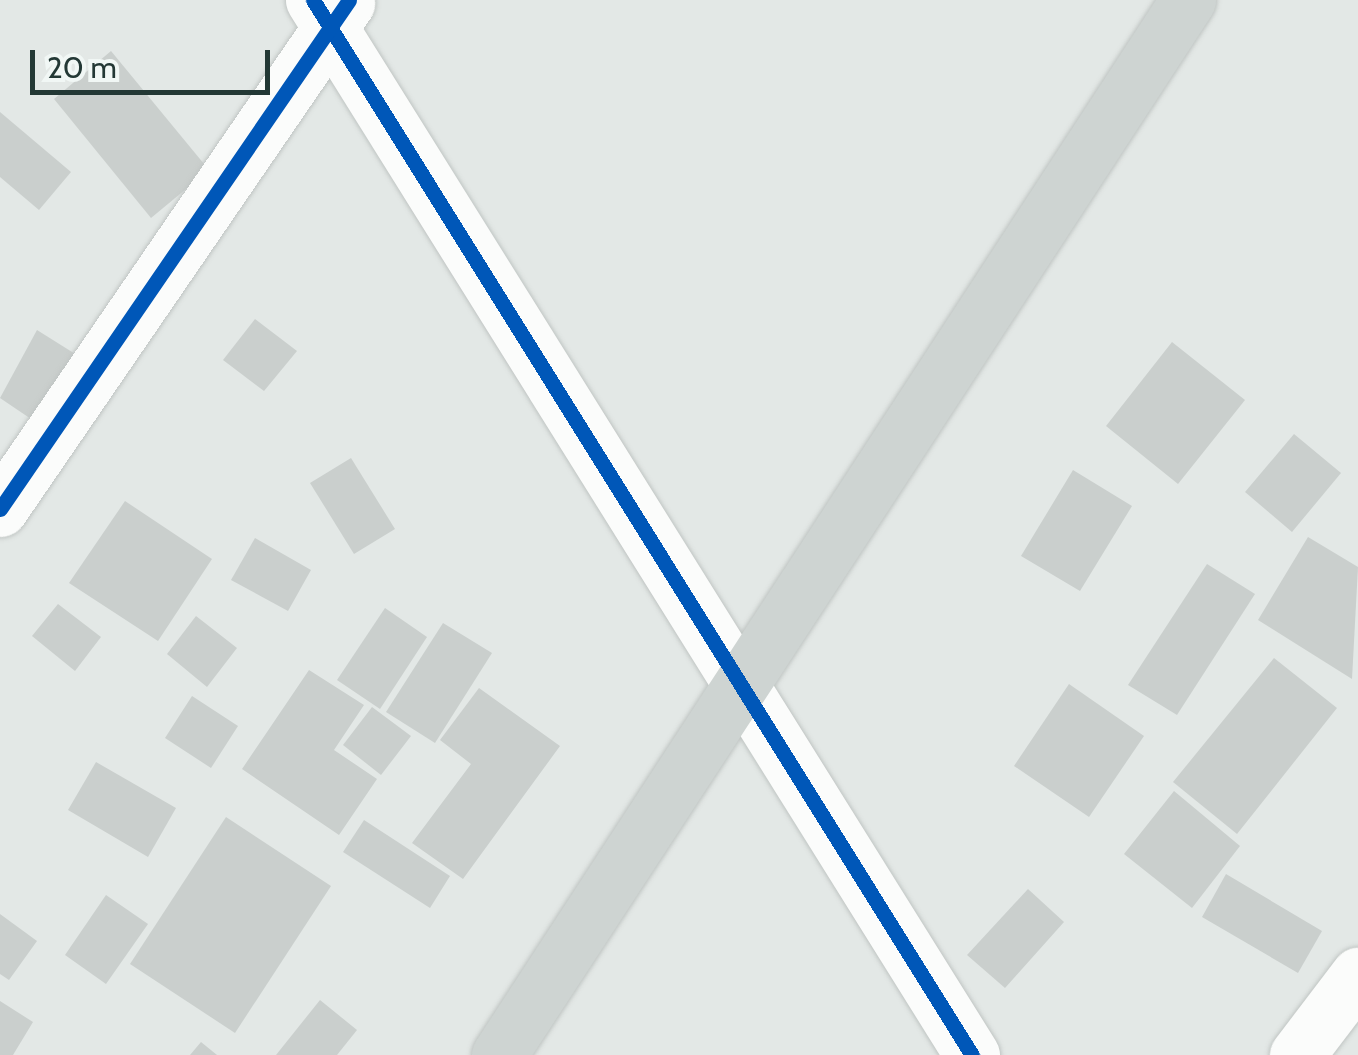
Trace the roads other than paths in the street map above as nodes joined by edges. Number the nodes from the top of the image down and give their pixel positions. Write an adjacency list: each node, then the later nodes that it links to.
1 (1188, 0): 4 (main road)
2 (331, 10): 3 (street); 4 (street)
3 (0, 510)
4 (744, 684): 6 (main road); 7 (street)
5 (1358, 974): 8 (street)
6 (499, 1055)
7 (972, 1055)
8 (1297, 1055)

